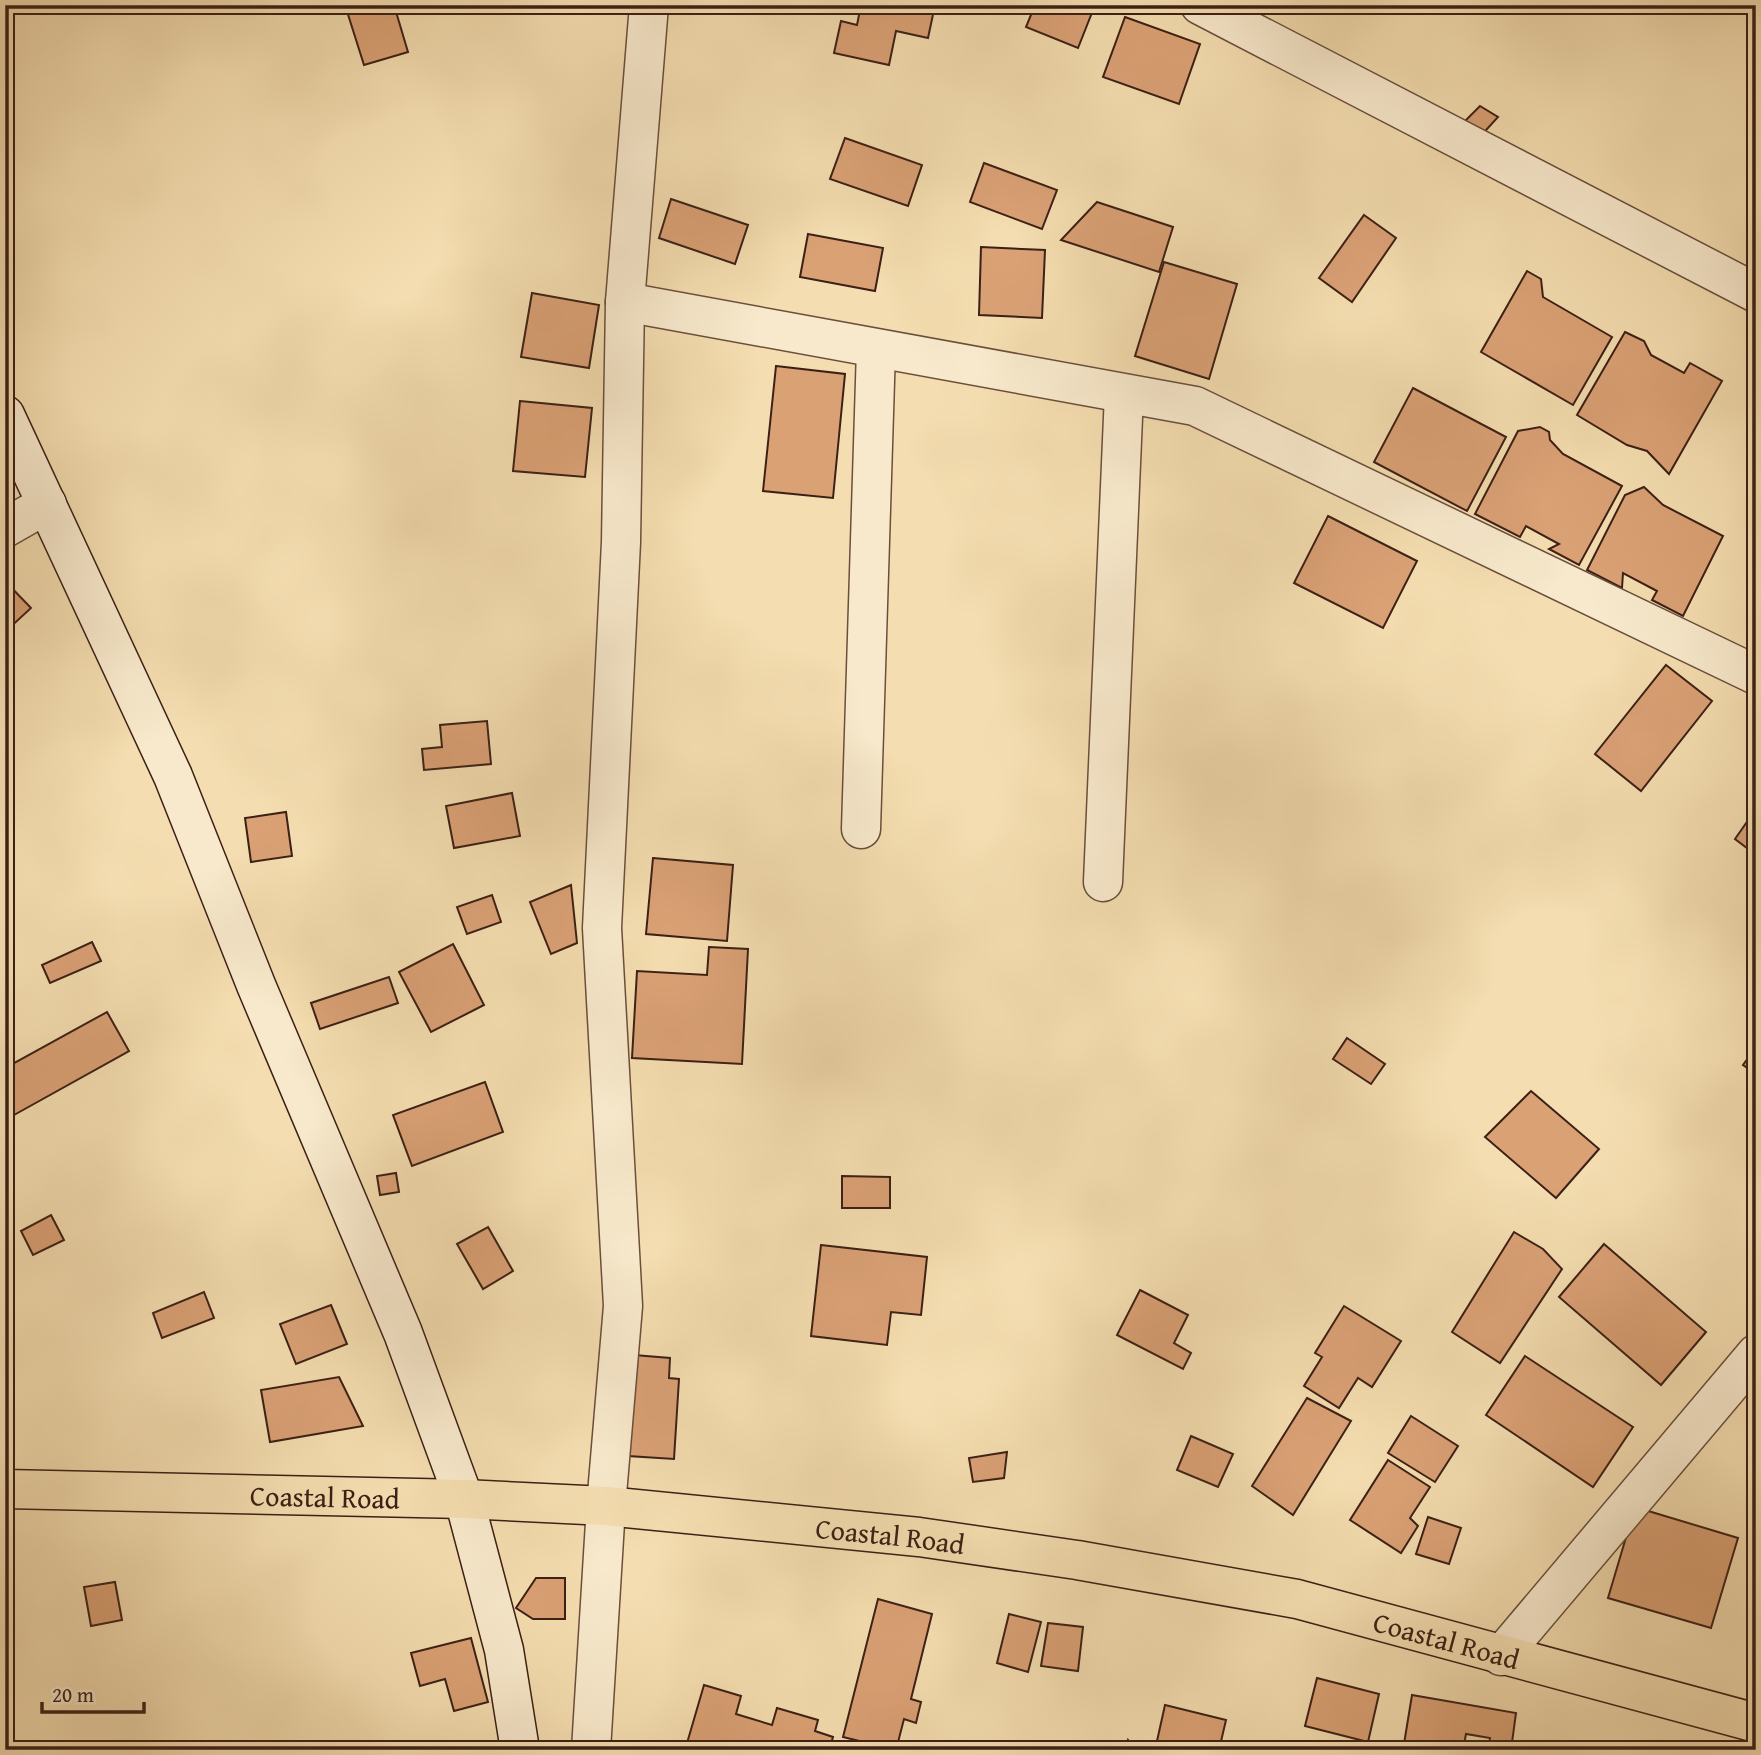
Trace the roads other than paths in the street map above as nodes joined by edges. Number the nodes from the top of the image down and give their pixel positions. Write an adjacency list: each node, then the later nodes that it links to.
1 (649, 5): 4 (street)
2 (1200, 5): 3 (street)
3 (1756, 293)
4 (625, 302): 5 (street); 16 (street)
5 (876, 349): 6 (street); 11 (street)
6 (1124, 394): 10 (street); 12 (street)
7 (5, 415): 8 (street)
8 (47, 504): 9 (street); 15 (street)
9 (5, 528)
10 (1756, 675)
11 (861, 829)
12 (1103, 882)
13 (1756, 1354): 17 (street)
14 (5, 1489): 15 (main road, Coastal Road)
15 (464, 1499): 16 (main road, Coastal Road); 19 (street)
16 (606, 1506): 17 (main road, Coastal Road); 20 (street)
17 (1501, 1656): 18 (main road, Coastal Road)
18 (1756, 1723)
19 (520, 1750)
20 (591, 1750)

